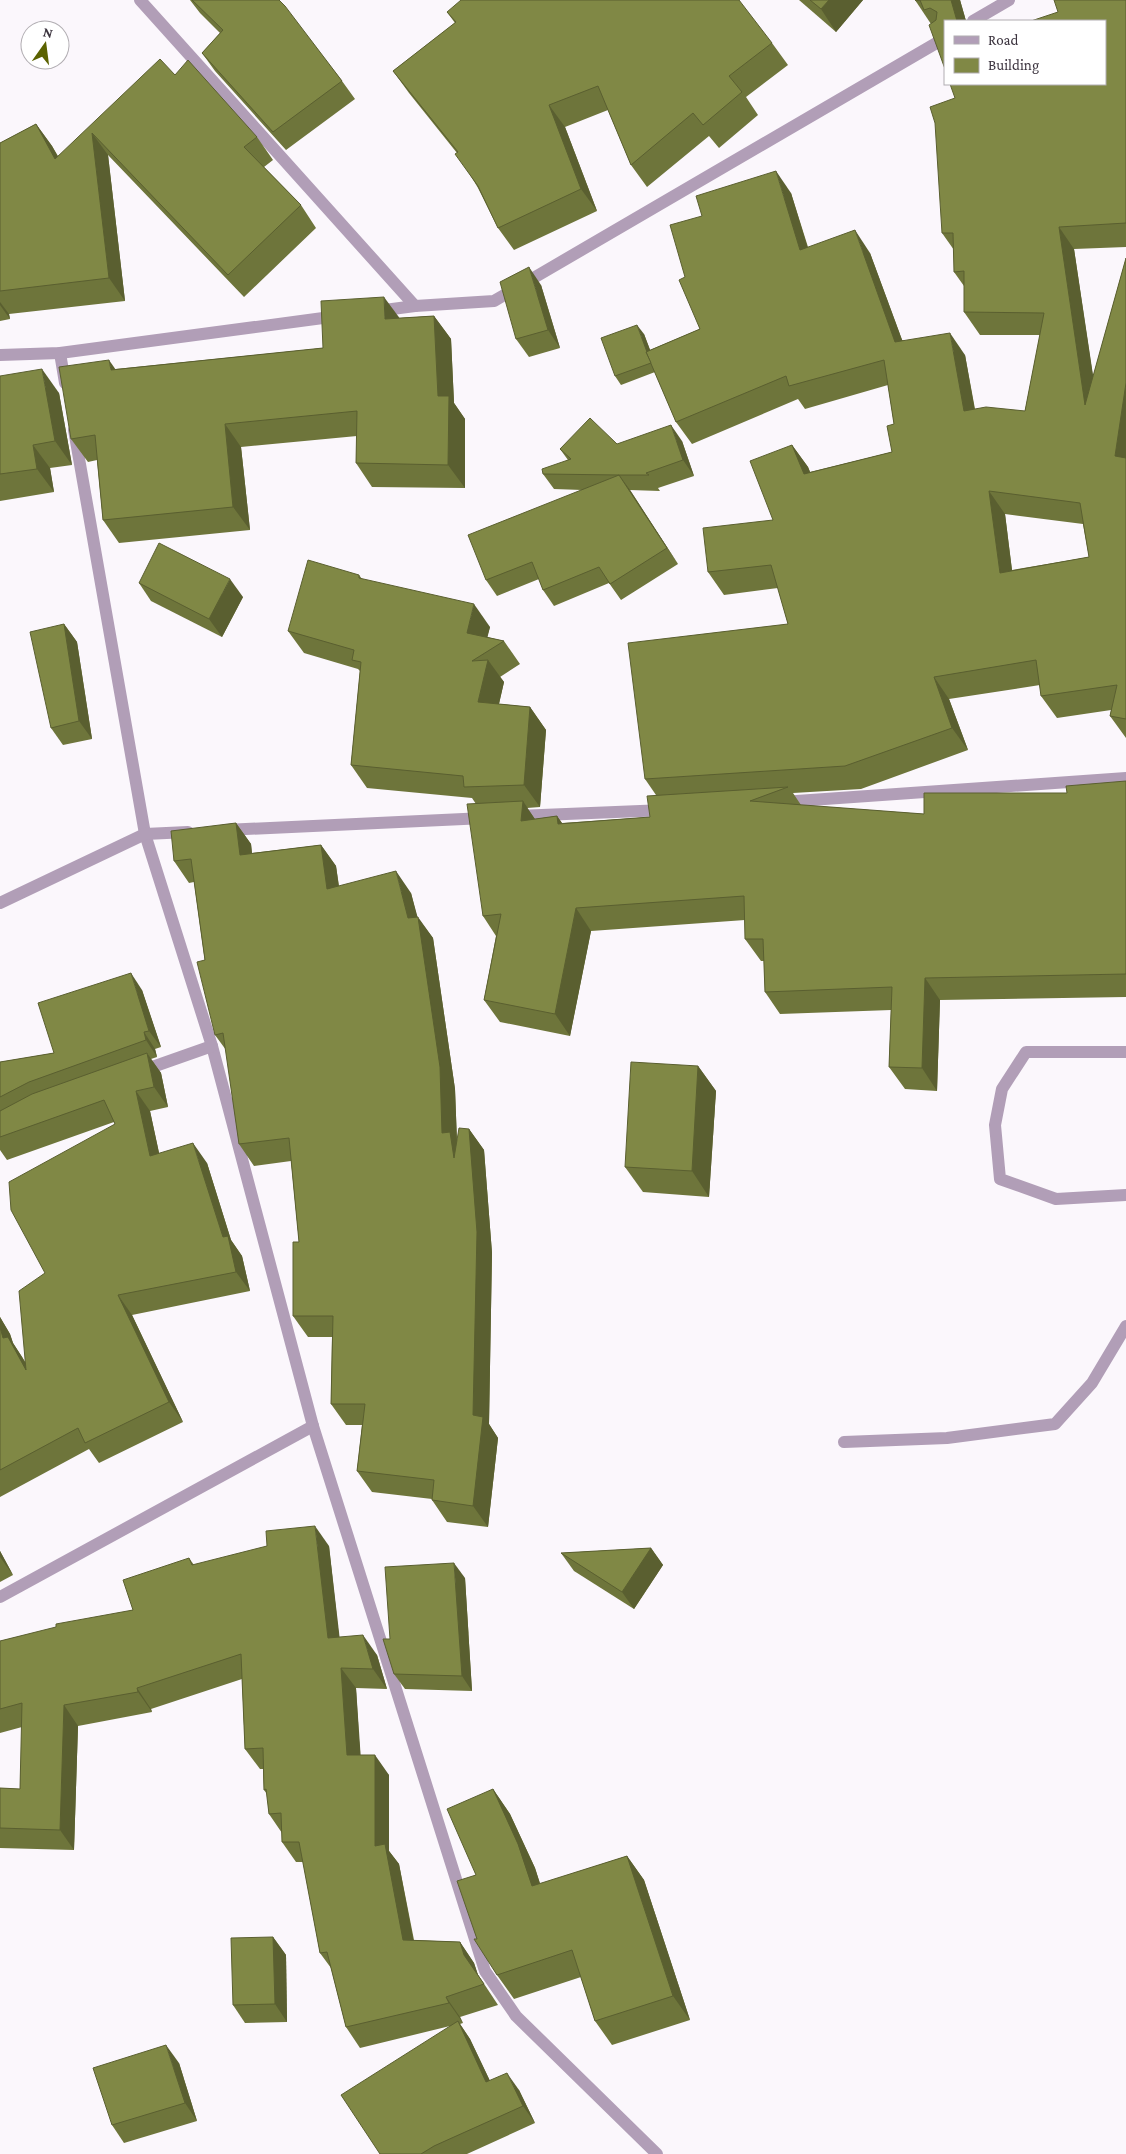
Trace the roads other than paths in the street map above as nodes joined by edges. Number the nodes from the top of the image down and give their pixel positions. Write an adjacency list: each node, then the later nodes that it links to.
1 (140, 0): 5 (street)
2 (1009, 0): 3 (street)
3 (975, 20)
4 (944, 39): 5 (street)
5 (415, 306): 6 (street)
6 (60, 353): 7 (street); 8 (street)
7 (0, 355)
8 (67, 393)
9 (72, 422): 13 (street)
10 (1126, 778): 11 (street)
11 (771, 803)
12 (682, 809): 13 (street)
13 (145, 834): 14 (street); 15 (street)
14 (0, 903)
15 (212, 1046): 17 (street); 20 (street)
16 (1126, 1052): 18 (street)
17 (128, 1076)
18 (1126, 1195)
19 (1126, 1326): 21 (street)
20 (313, 1426): 22 (street); 23 (street)
21 (844, 1442)
22 (0, 1597)
23 (657, 2154)

